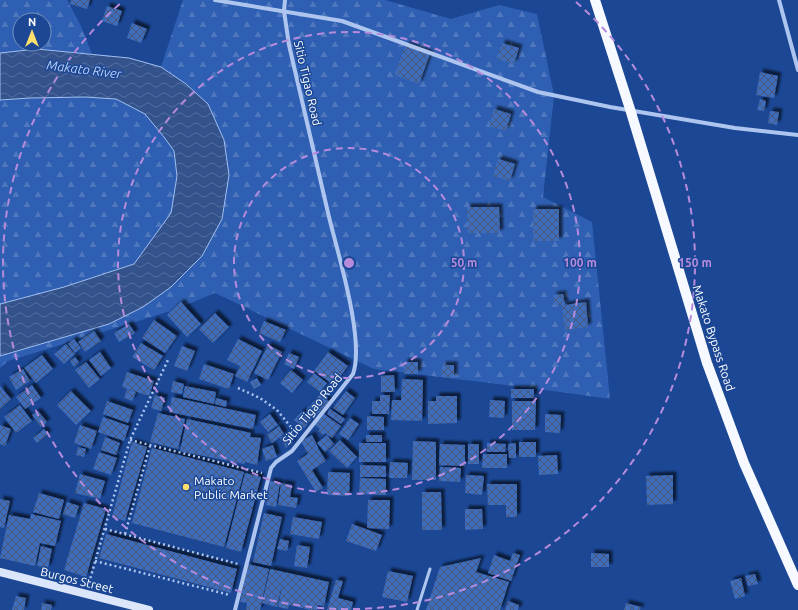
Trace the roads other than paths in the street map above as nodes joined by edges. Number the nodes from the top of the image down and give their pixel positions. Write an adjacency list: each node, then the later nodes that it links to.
1 (215, 0): 5 (street)
2 (285, 0): 5 (street, Sitio Tigao Road)
3 (595, 0): 7 (main road, Makato Bypass Road)
4 (779, 0): 6 (street)
5 (284, 11): 7 (street); 13 (street, Sitio Tigao Road)
6 (798, 70)
7 (630, 109): 8 (street); 11 (main road, Makato Bypass Road)
8 (798, 135)
9 (430, 569): 14 (lane)
10 (0, 572): 12 (main road, Burgos Street)
11 (798, 585)
12 (149, 610)
13 (235, 610)
14 (417, 610)

